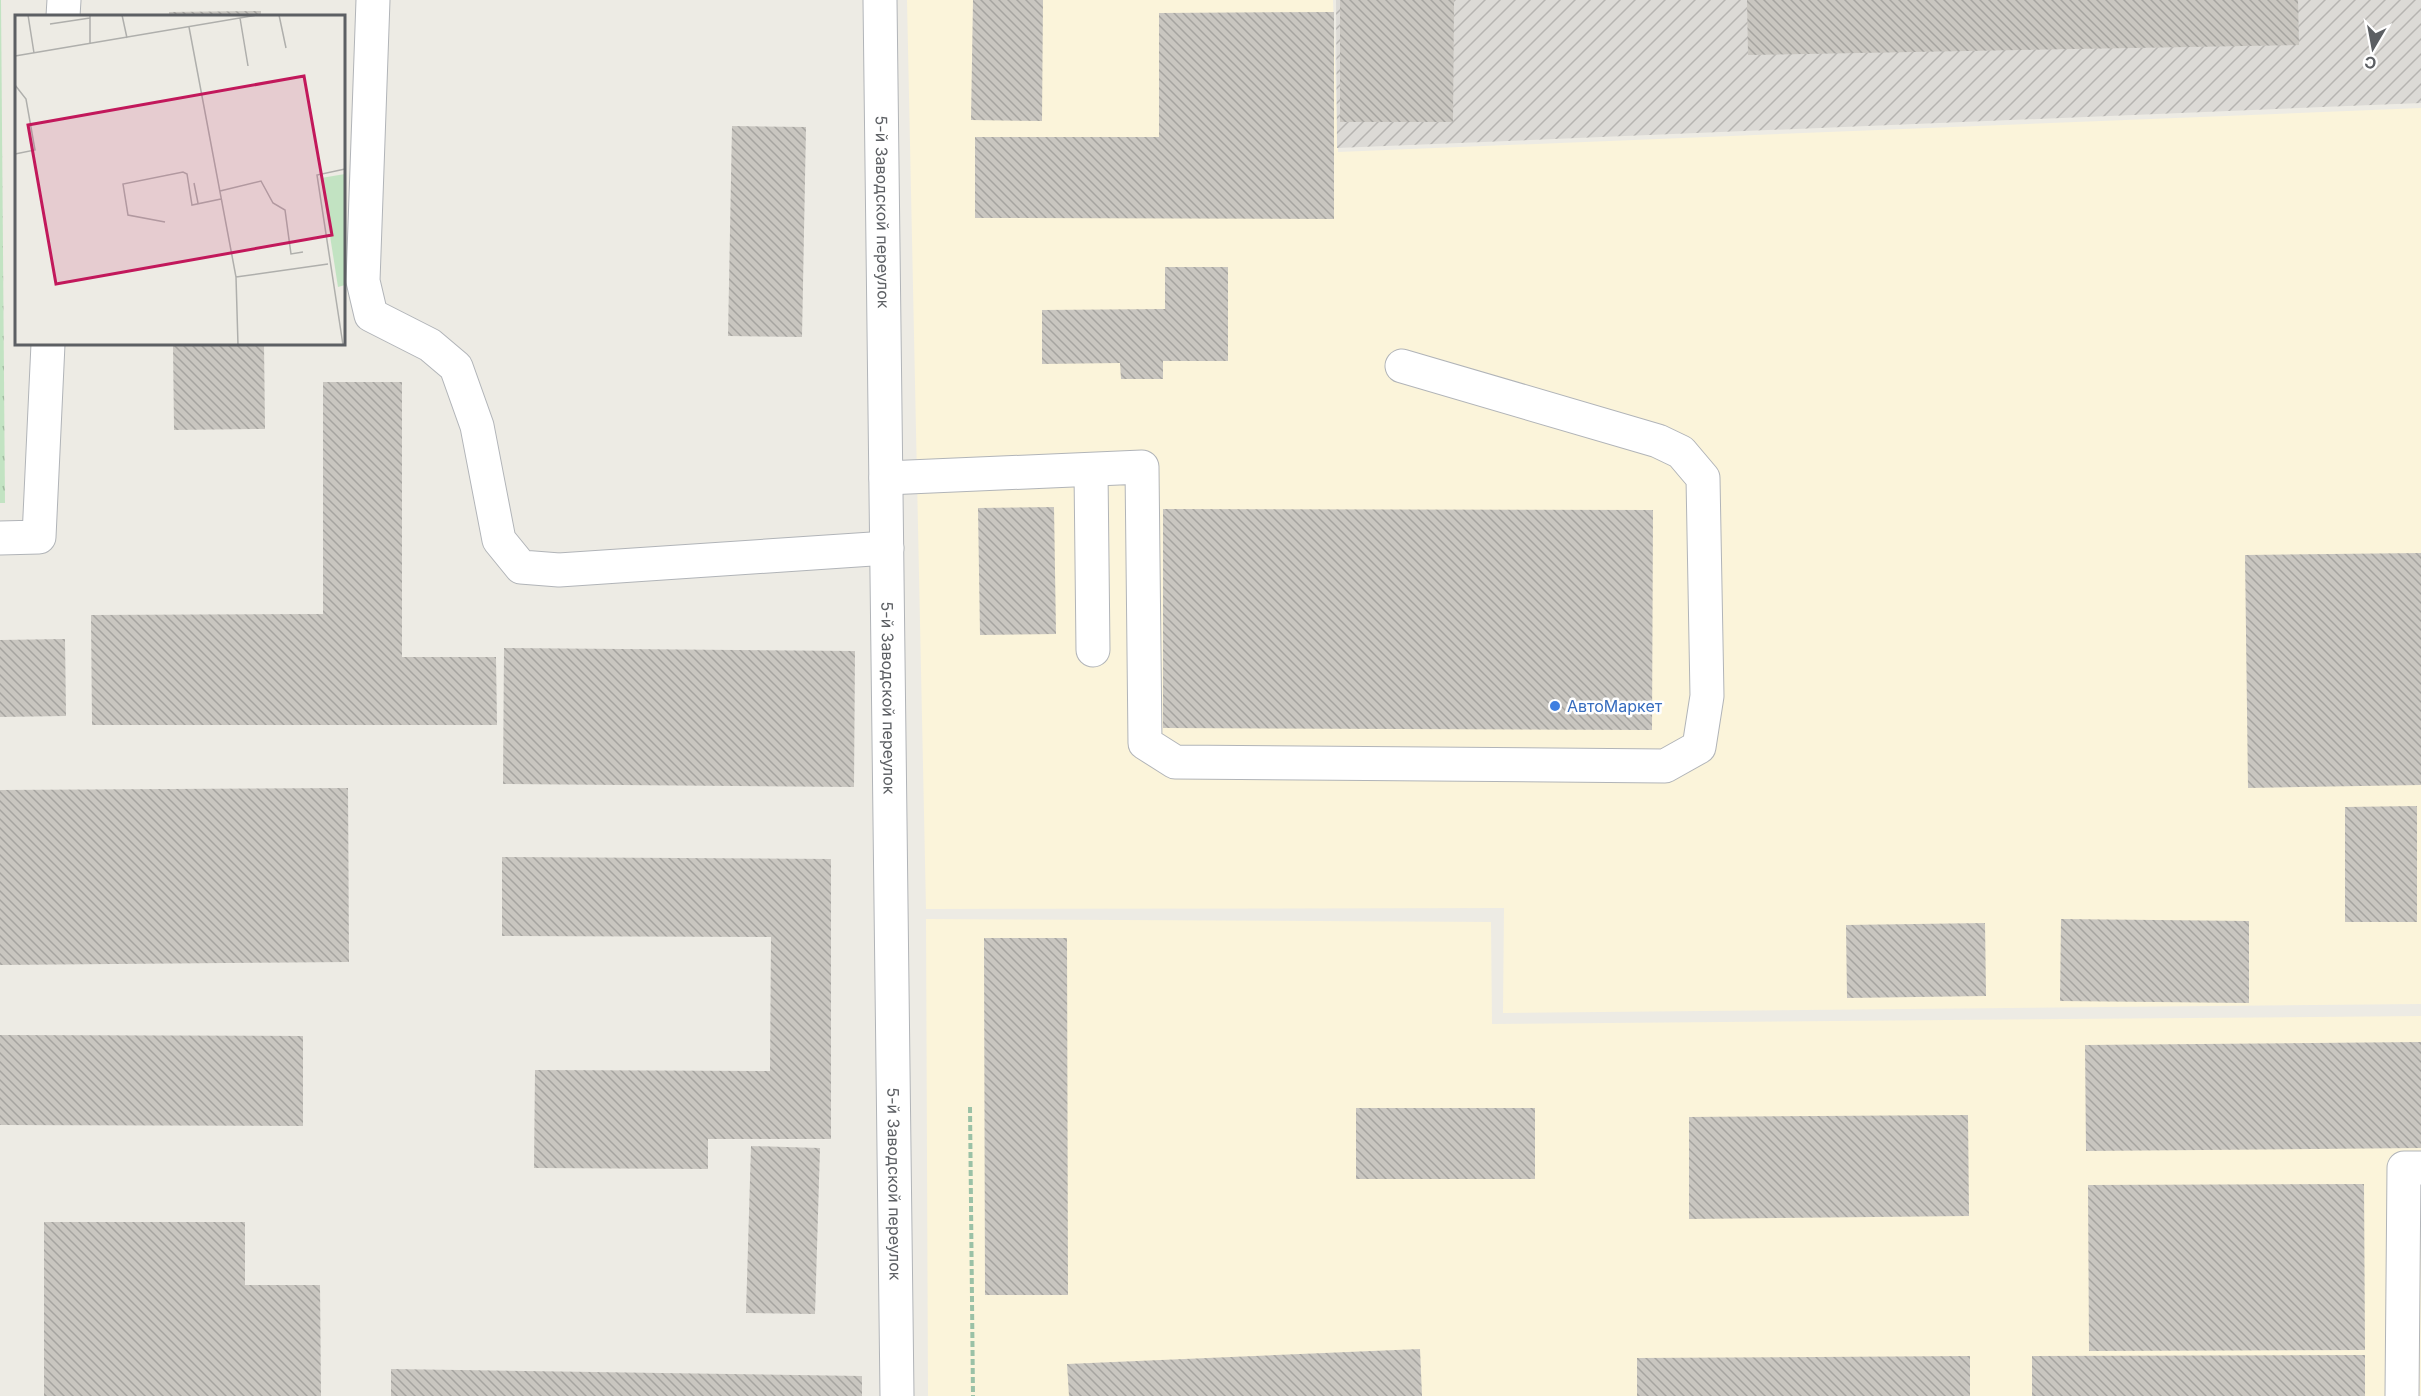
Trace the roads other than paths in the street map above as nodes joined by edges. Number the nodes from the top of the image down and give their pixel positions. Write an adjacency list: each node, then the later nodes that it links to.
1 (64, 0): 4 (street)
2 (373, 0): 10 (street)
3 (880, 0): 8 (street, 5-й Заводской переулок)
4 (63, 15)
5 (48, 345): 9 (street)
6 (1402, 366): 7 (street)
7 (1091, 471): 8 (street); 11 (street)
8 (886, 478): 10 (street, 5-й Заводской переулок)
9 (0, 538)
10 (887, 548): 13 (street, 5-й Заводской переулок)
11 (1093, 650)
12 (2421, 1168): 14 (street)
13 (897, 1396)
14 (2402, 1396)

